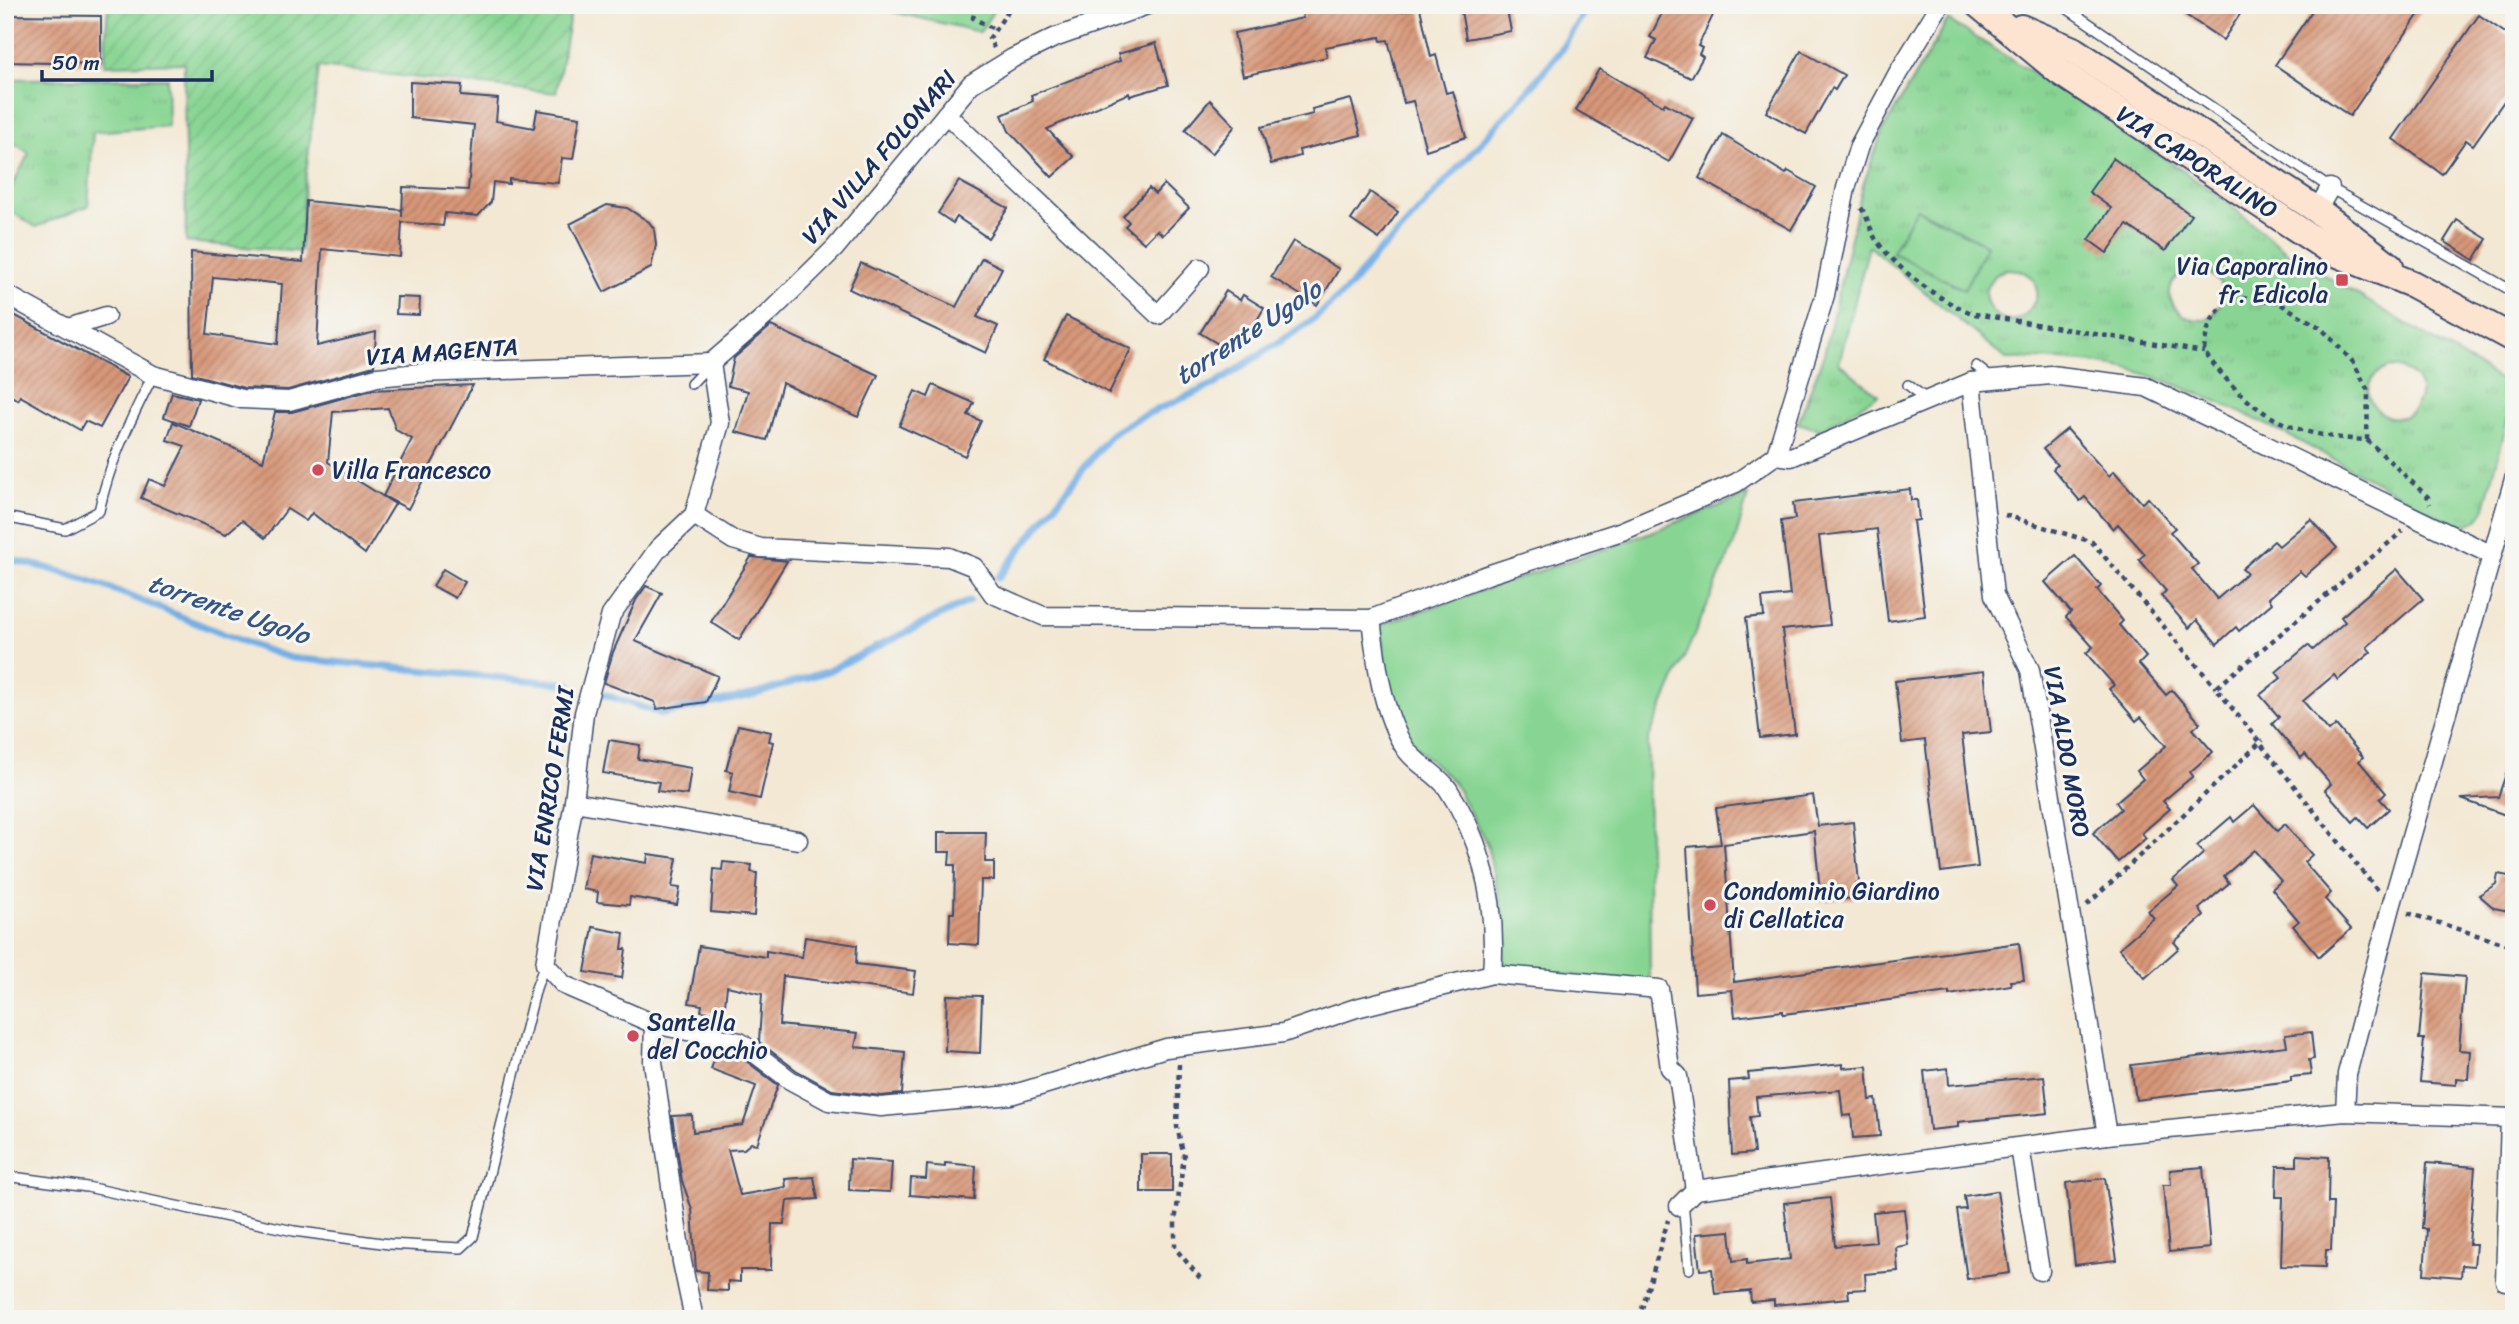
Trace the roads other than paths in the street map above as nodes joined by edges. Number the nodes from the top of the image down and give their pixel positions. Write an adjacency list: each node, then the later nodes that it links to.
1 (1147, 5): 5 (street, VIA VILLA FOLONARI)
2 (1940, 5): 20 (street)
3 (2062, 5): 6 (lane, VIA CAPORALINO)
4 (1988, 11): 6 (street, VIA CAPORALINO); 8 (street, VIA CAPORALINO)
5 (946, 114): 7 (street); 14 (street, VIA VILLA FOLONARI)
6 (2323, 199): 8 (street, VIA CAPORALINO); 9 (lane, VIA CAPORALINO)
7 (1200, 268)
8 (2412, 284): 13 (street, VIA CAPORALINO)
9 (2514, 292)
10 (5, 294): 12 (street, VIA MAGENTA)
11 (106, 316): 12 (street)
12 (68, 328): 16 (street, VIA MAGENTA)
13 (2514, 339)
14 (711, 363): 16 (street, VIA MAGENTA); 17 (lane); 22 (street)
15 (1973, 374): 19 (street); 24 (street); 33 (street, VIA ALDO MORO)
16 (153, 375): 23 (lane)
17 (691, 384)
18 (1908, 385): 19 (lane)
19 (1928, 400): 20 (street)
20 (1776, 455): 25 (street)
21 (2514, 479): 24 (street)
22 (694, 515): 25 (street); 26 (street, VIA ENRICO FERMI)
23 (5, 517)
24 (2490, 554): 31 (street)
25 (1371, 619): 29 (street)
26 (574, 802): 27 (street); 28 (street, VIA ENRICO FERMI)
27 (798, 839)
28 (545, 964): 30 (street); 35 (lane)
29 (1492, 974): 30 (street); 36 (street)
30 (654, 1024): 40 (street)
31 (2345, 1112): 32 (street); 33 (street)
32 (2512, 1118): 39 (street)
33 (2107, 1135): 34 (street)
34 (2020, 1147): 36 (street); 38 (street)
35 (5, 1176)
36 (1686, 1199): 37 (lane)
37 (1689, 1269)
38 (2040, 1271)
39 (2505, 1281)
40 (693, 1314)

